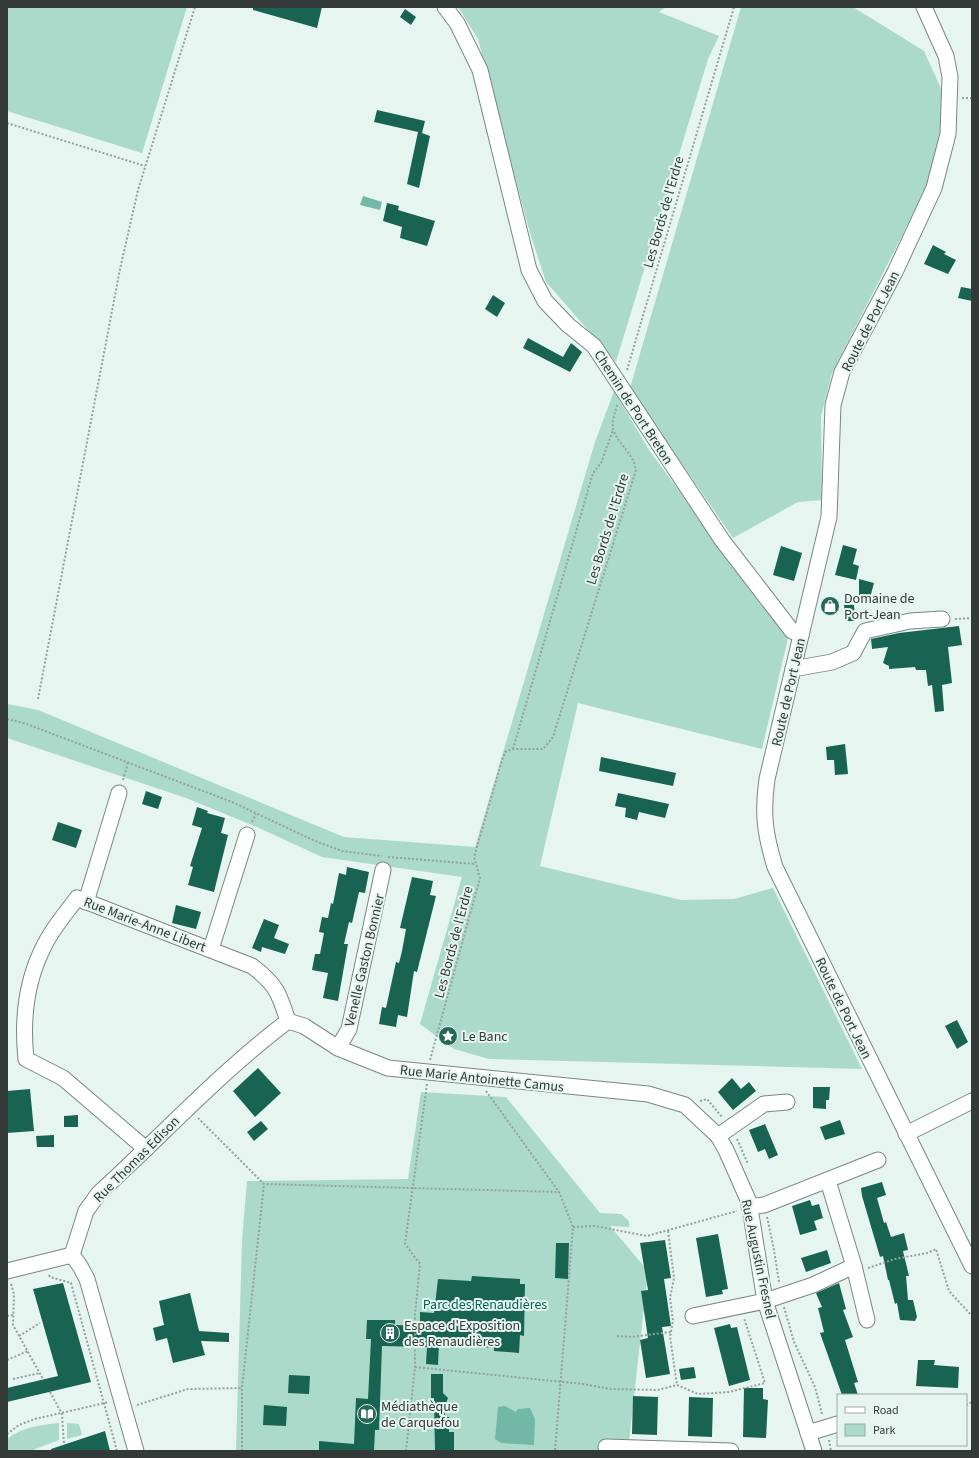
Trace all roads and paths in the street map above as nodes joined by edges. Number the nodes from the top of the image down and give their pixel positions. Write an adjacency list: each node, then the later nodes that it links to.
1 (195, 7): 6 (path)
2 (445, 7): 7 (street, Chemin de Port Breton)
3 (734, 7): 7 (path, Les Bords de l'Erdre)
4 (924, 7): 11 (street, Route de Port Jean)
5 (7, 123): 6 (path)
6 (145, 166): 13 (path)
7 (622, 389): 8 (path, Les Bords de l'Erdre); 11 (street, Chemin de Port Breton)
8 (613, 430): 15 (path); 15 (path, Les Bords de l'Erdre)
9 (972, 618): 10 (path)
10 (942, 619): 12 (street)
11 (801, 635): 12 (street, Route de Port Jean)
12 (793, 668): 31 (street, Route de Port Jean)
13 (38, 699)
14 (7, 719): 16 (path)
15 (513, 749): 19 (path, Les Bords de l'Erdre)
16 (128, 762): 17 (path); 19 (path)
17 (119, 793): 21 (street)
18 (247, 835): 22 (street)
19 (475, 864): 25 (path, Les Bords de l'Erdre)
20 (384, 870): 24 (street, Venelle Gaston Bonnier)
21 (86, 902): 22 (street, Rue Marie-Anne Libert); 33 (street, Rue Marie-Anne Libert)
22 (211, 949): 23 (street, Rue Marie-Anne Libert)
23 (288, 1021): 24 (street, Rue Marie Antoinette Camus); 30 (street, Rue Thomas Edison)
24 (338, 1048): 25 (street, Rue Marie Antoinette Camus)
25 (429, 1073): 26 (street, Rue Marie Antoinette Camus); 37 (path, Les Bords de l'Erdre)
26 (474, 1076): 29 (street, Rue Marie Antoinette Camus); 38 (path)
27 (972, 1101): 31 (street)
28 (787, 1102): 32 (street)
29 (685, 1105): 32 (street, Rue Augustin Fresnel)
30 (189, 1108): 33 (street, Rue Thomas Edison); 36 (path)
31 (906, 1134): 44 (street, Route de Port Jean)
32 (718, 1136): 39 (street, Rue Augustin Fresnel)
33 (146, 1149): 42 (street, Rue Thomas Edison)
34 (878, 1160): 35 (street)
35 (828, 1181): 39 (street); 45 (street)
36 (264, 1184): 37 (path); 66 (path)
37 (412, 1188): 38 (path); 60 (path, Les Bords de l'Erdre)
38 (559, 1192): 40 (path)
39 (750, 1208): 41 (path); 47 (street, Rue Augustin Fresnel)
40 (573, 1227): 41 (path); 64 (path)
41 (668, 1231): 55 (path)
42 (72, 1256): 43 (street); 69 (street)
43 (47, 1262): 46 (street); 68 (path)
44 (972, 1266)
45 (855, 1269): 47 (street); 52 (path); 53 (street)
46 (7, 1271): 50 (path)
47 (765, 1301): 48 (street); 72 (street, Rue Augustin Fresnel)
48 (740, 1306): 51 (street); 65 (path)
49 (7, 1316): 50 (path)
50 (13, 1316): 56 (path)
51 (693, 1316)
52 (972, 1316)
53 (867, 1320)
54 (40, 1323): 56 (path)
55 (671, 1332): 57 (path); 65 (path)
56 (19, 1336): 58 (path)
57 (617, 1336)
58 (28, 1351): 59 (path); 61 (path)
59 (8, 1360)
60 (415, 1367): 64 (path); 79 (path, Les Bords de l'Erdre)
61 (40, 1373): 62 (path); 63 (path)
62 (13, 1379)
63 (43, 1379)
64 (560, 1382): 65 (path); 80 (path)
65 (677, 1385)
66 (242, 1388): 69 (path); 78 (path)
67 (50, 1392): 70 (path)
68 (104, 1403): 69 (path); 70 (path); 76 (path)
69 (123, 1404): 77 (street)
70 (62, 1414): 73 (path); 74 (path)
71 (837, 1424): 72 (street)
72 (808, 1433): 82 (street, Rue Augustin Fresnel)
73 (7, 1434)
74 (64, 1445)
75 (606, 1447): 81 (street)
76 (117, 1451)
77 (136, 1451)
78 (242, 1451)
79 (406, 1451)
80 (555, 1451)
81 (731, 1451)
82 (814, 1451)

